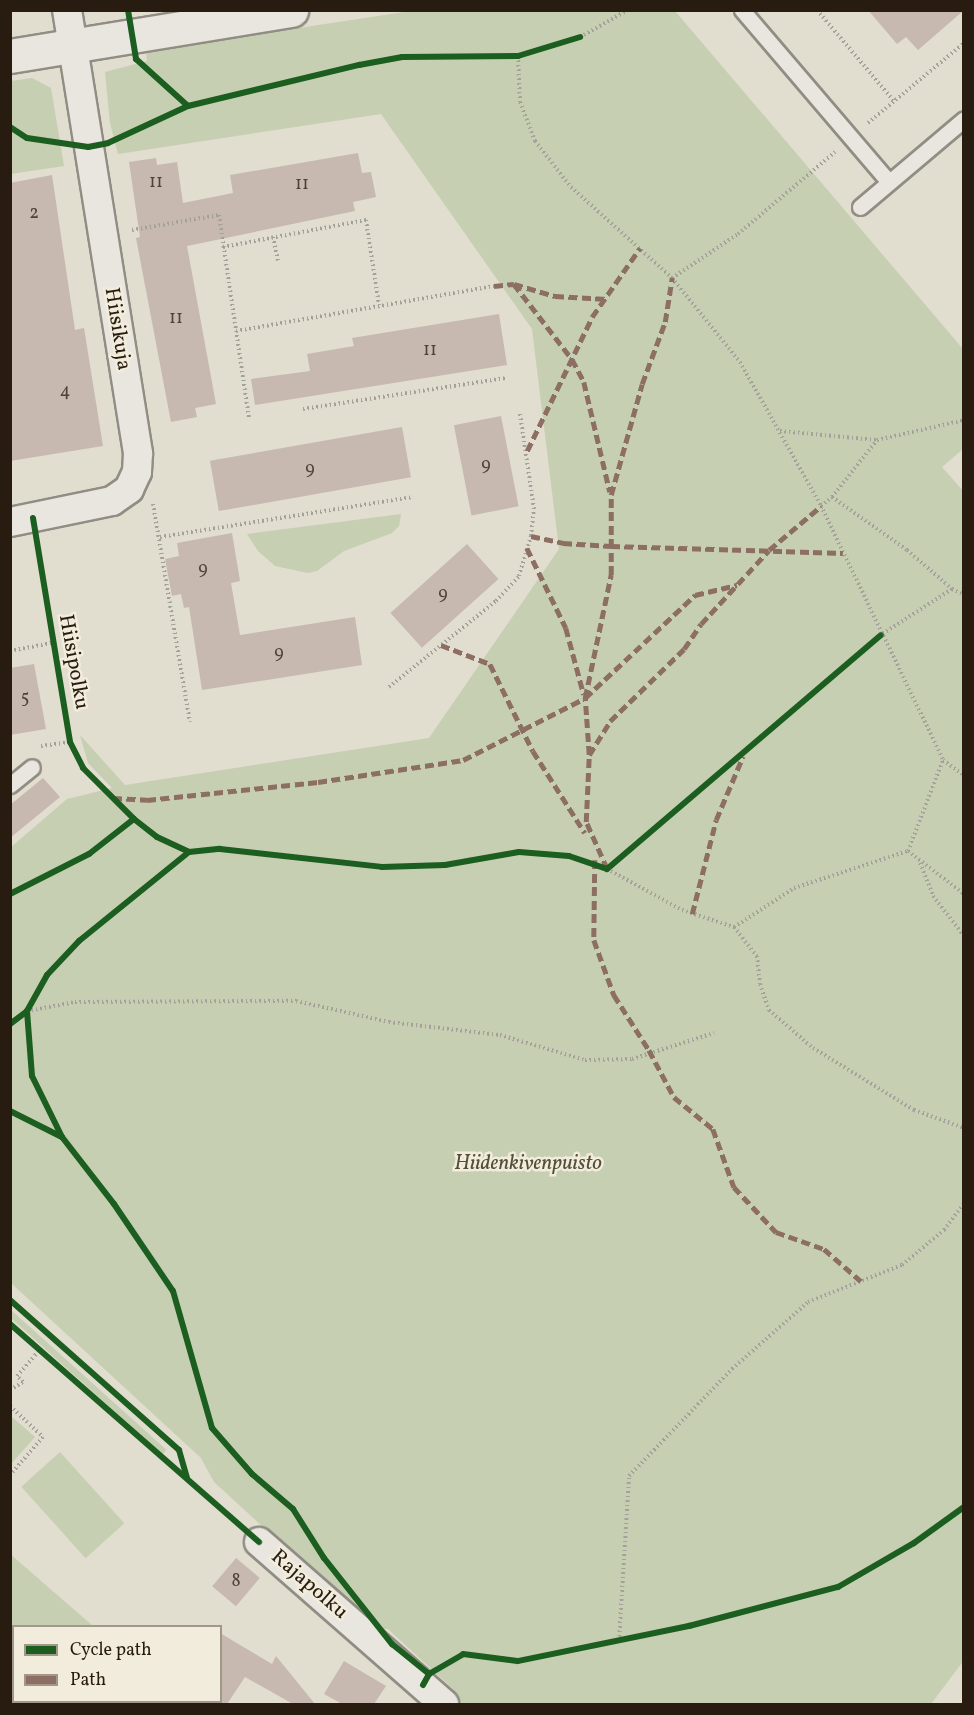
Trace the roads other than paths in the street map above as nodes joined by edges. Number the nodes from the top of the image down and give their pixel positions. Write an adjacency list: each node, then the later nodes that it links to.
1 (67, 10): 4 (street, Hiisikuja)
2 (291, 10): 4 (street)
3 (742, 10): 7 (lane)
4 (74, 46): 5 (street); 9 (street, Hiisikuja)
5 (10, 57)
6 (963, 119): 7 (lane)
7 (889, 182): 8 (lane)
8 (860, 207)
9 (10, 522)
10 (32, 767): 11 (lane)
11 (10, 785)
12 (259, 1542): 13 (street, Rajapolku)
13 (417, 1695): 14 (street, Rajapolku)
14 (444, 1704)

